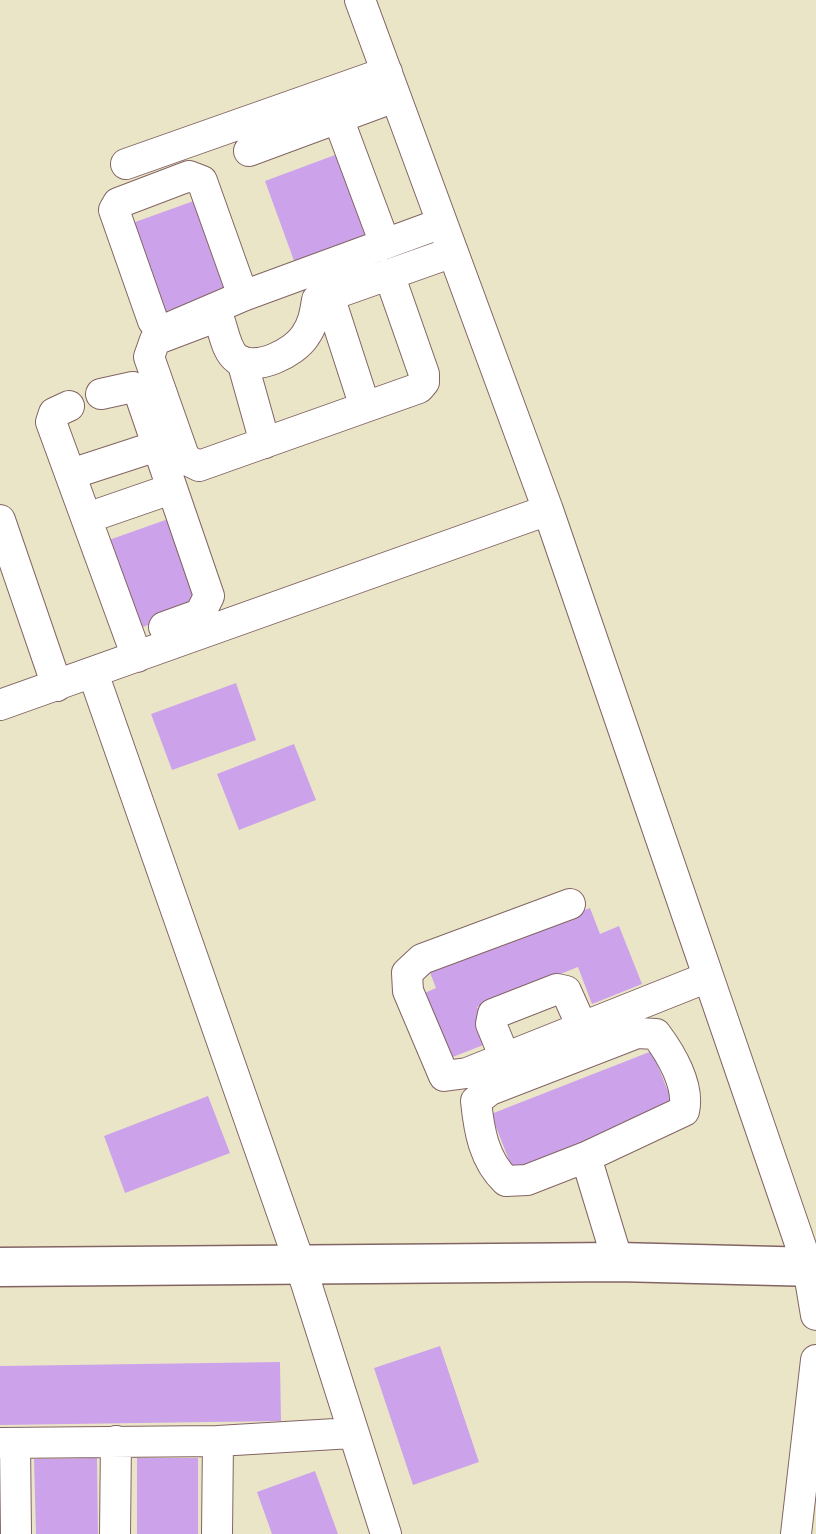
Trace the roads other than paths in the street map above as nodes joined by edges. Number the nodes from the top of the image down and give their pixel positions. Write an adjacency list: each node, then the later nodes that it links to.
1 (360, 0): 2 (street)
2 (391, 84): 3 (street); 5 (street); 6 (street)
3 (338, 118): 4 (street); 7 (street)
4 (248, 151)
5 (126, 164)
6 (442, 223): 7 (street); 8 (street)
7 (385, 244): 10 (street)
8 (453, 252): 9 (street); 20 (street)
9 (389, 274): 11 (street); 15 (street)
10 (243, 296): 10 (street)
11 (329, 296): 12 (street); 15 (street)
12 (242, 361): 16 (street); 16 (street)
13 (101, 394): 17 (street)
14 (69, 406): 18 (street)
15 (365, 407): 16 (street)
16 (265, 443)
17 (157, 446): 18 (street); 19 (street)
18 (71, 474): 21 (street)
19 (170, 489): 21 (street); 23 (street)
20 (548, 510): 23 (street); 28 (street)
21 (87, 518): 23 (street)
22 (0, 520): 25 (street)
23 (134, 648): 24 (street)
24 (93, 673): 25 (street); 33 (street)
25 (57, 686): 26 (street)
26 (0, 705)
27 (570, 904): 30 (street)
28 (708, 977): 29 (street); 35 (street)
29 (582, 1027): 30 (street); 30 (street)
30 (505, 1058)
31 (586, 1157): 31 (street); 32 (street)
32 (618, 1262): 33 (street); 35 (street)
33 (300, 1264): 34 (street); 38 (street)
34 (0, 1267)
35 (812, 1267): 36 (street)
36 (816, 1315)
37 (816, 1360): 46 (street)
38 (352, 1433): 40 (street); 45 (street)
39 (116, 1441): 40 (street); 41 (street); 43 (street)
40 (218, 1441): 44 (street)
41 (7, 1443): 42 (street)
42 (16, 1534)
43 (115, 1534)
44 (217, 1534)
45 (386, 1534)
46 (796, 1534)

